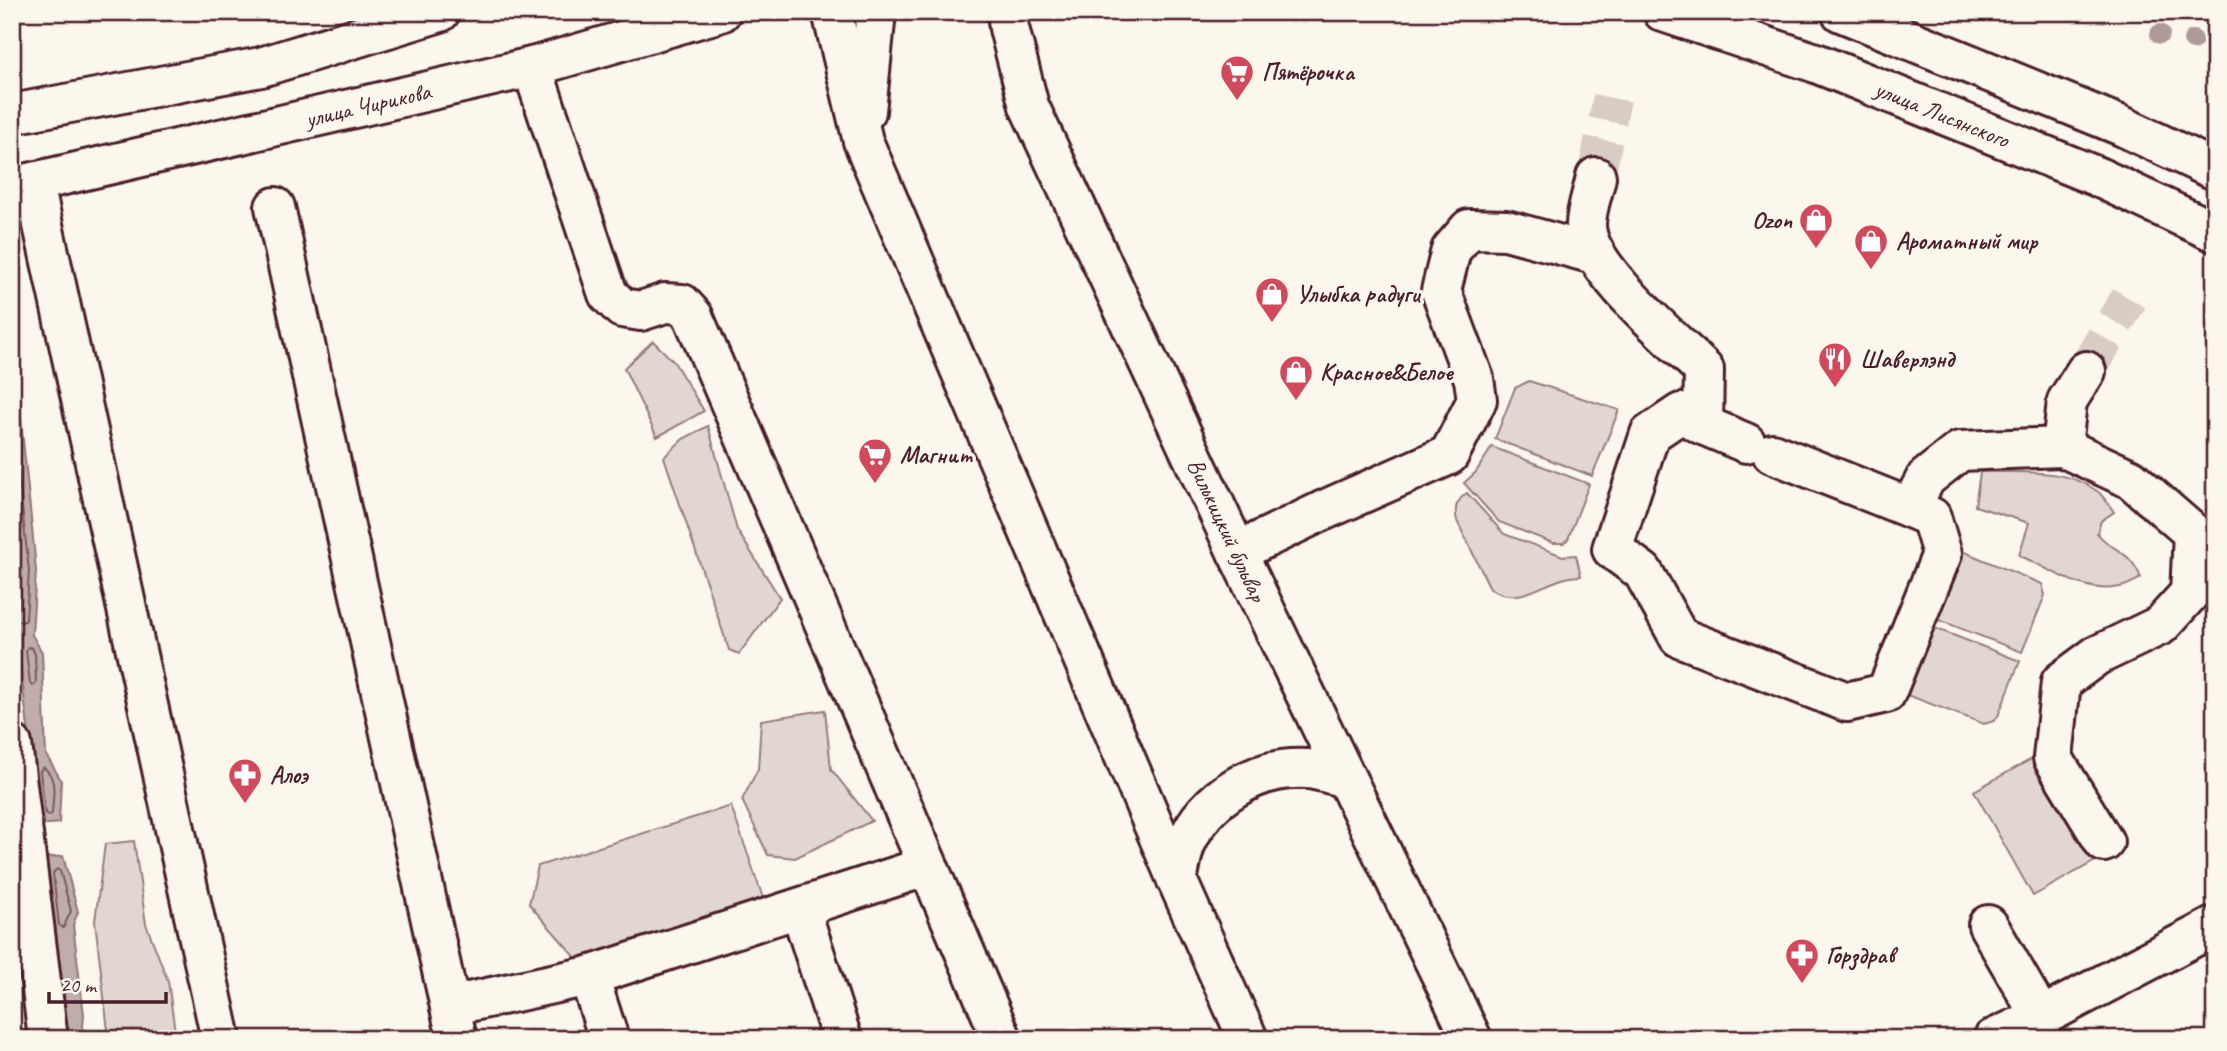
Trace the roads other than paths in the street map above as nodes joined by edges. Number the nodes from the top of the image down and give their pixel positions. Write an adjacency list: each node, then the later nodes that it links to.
1 (440, 12): 9 (street)
2 (721, 12): 8 (street, улица Чирикова)
3 (832, 12): 10 (street)
4 (876, 12): 10 (street)
5 (1007, 12): 21 (street, Вилькицкий бульвар)
6 (1663, 12): 15 (street, улица Лисянского)
7 (1841, 12): 11 (street)
8 (532, 67): 13 (street, улица Чирикова); 25 (street)
9 (12, 114)
10 (863, 141): 26 (street)
11 (2215, 170)
12 (1596, 177): 16 (street)
13 (23, 185): 34 (street)
14 (275, 207): 32 (street)
15 (2215, 232)
16 (1594, 254): 18 (street); 21 (street)
17 (2085, 371): 19 (street)
18 (1703, 425): 20 (street); 20 (street)
19 (2062, 447): 20 (street); 24 (street)
20 (1910, 508)
21 (1237, 552): 23 (street, Вилькицкий бульвар)
22 (12, 744): 33 (street)
23 (1345, 778): 26 (street); 39 (street, Вилькицкий бульвар)
24 (2104, 842)
25 (928, 866): 27 (street); 37 (street)
26 (1177, 880): 38 (street)
27 (800, 908): 30 (street); 36 (street)
28 (1989, 925): 31 (street)
29 (2215, 926): 31 (street)
30 (589, 976): 32 (street); 35 (street)
31 (2041, 1017): 40 (street)
32 (454, 1023)
33 (48, 1039)
34 (221, 1039)
35 (610, 1039)
36 (842, 1039)
37 (1002, 1039)
38 (1248, 1039)
39 (1472, 1039)
40 (1993, 1039)

